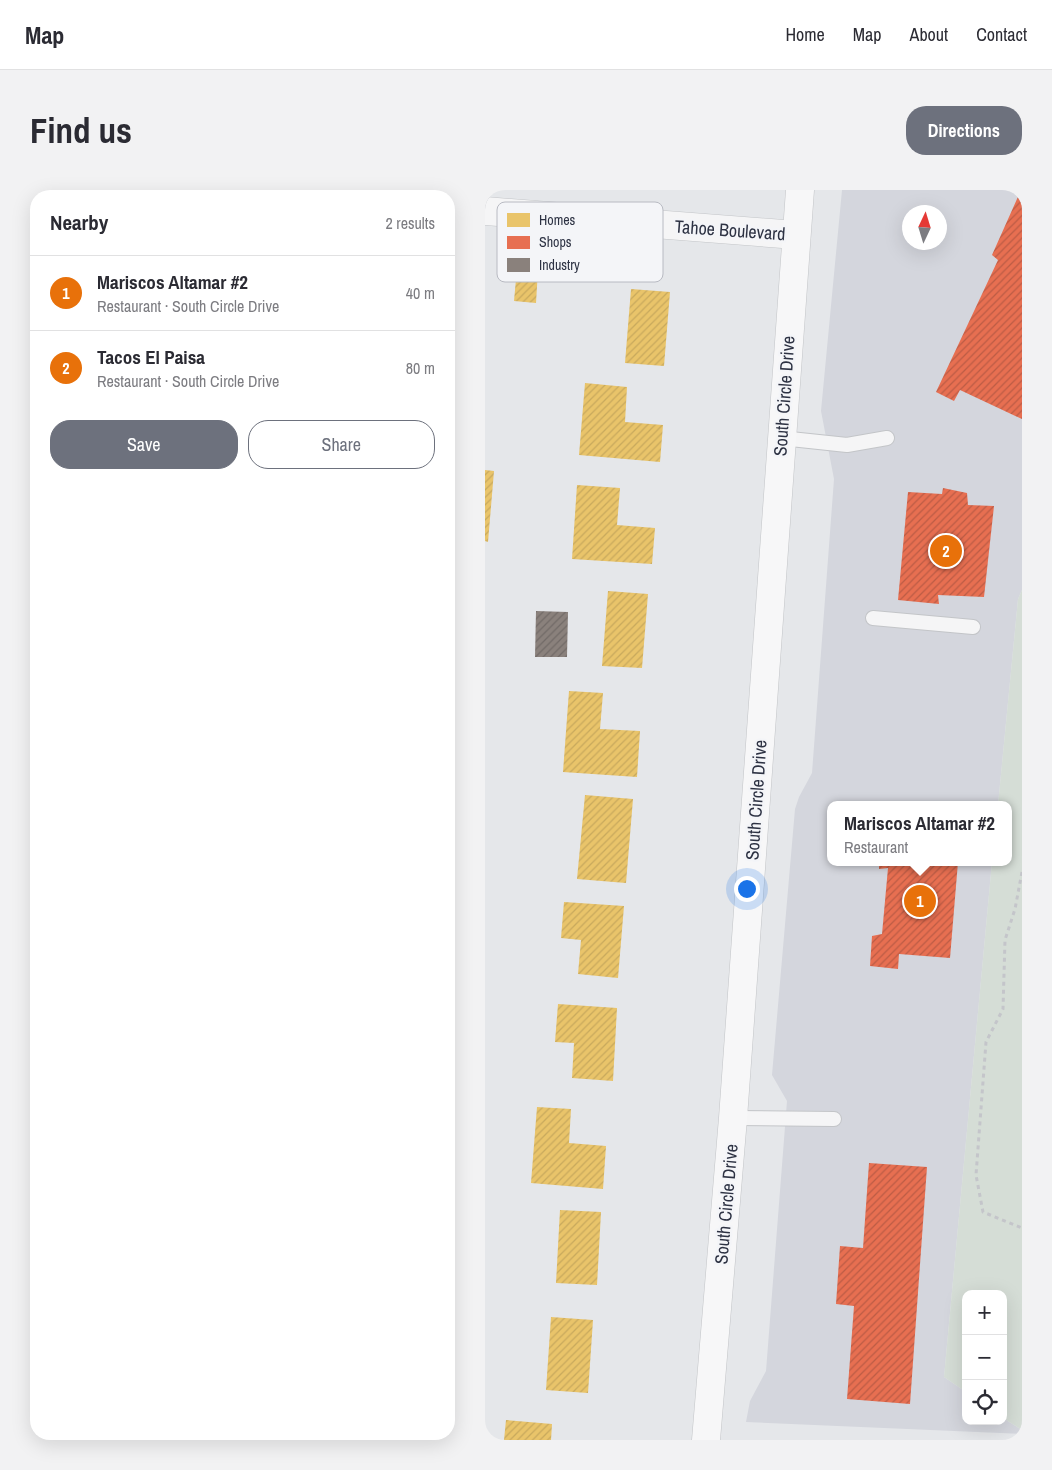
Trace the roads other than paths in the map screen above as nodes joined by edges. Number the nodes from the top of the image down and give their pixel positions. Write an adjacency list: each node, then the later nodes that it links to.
1 (800, 190): 3 (main road, South Circle Drive)
2 (663, 224): 3 (street, Tahoe Boulevard)
3 (796, 235): 4 (main road, South Circle Drive)
4 (781, 438): 5 (lane); 8 (main road, South Circle Drive)
5 (887, 438)
6 (873, 618): 7 (lane)
7 (973, 626)
8 (733, 1118): 9 (lane); 10 (main road, South Circle Drive)
9 (834, 1119)
10 (706, 1440)

